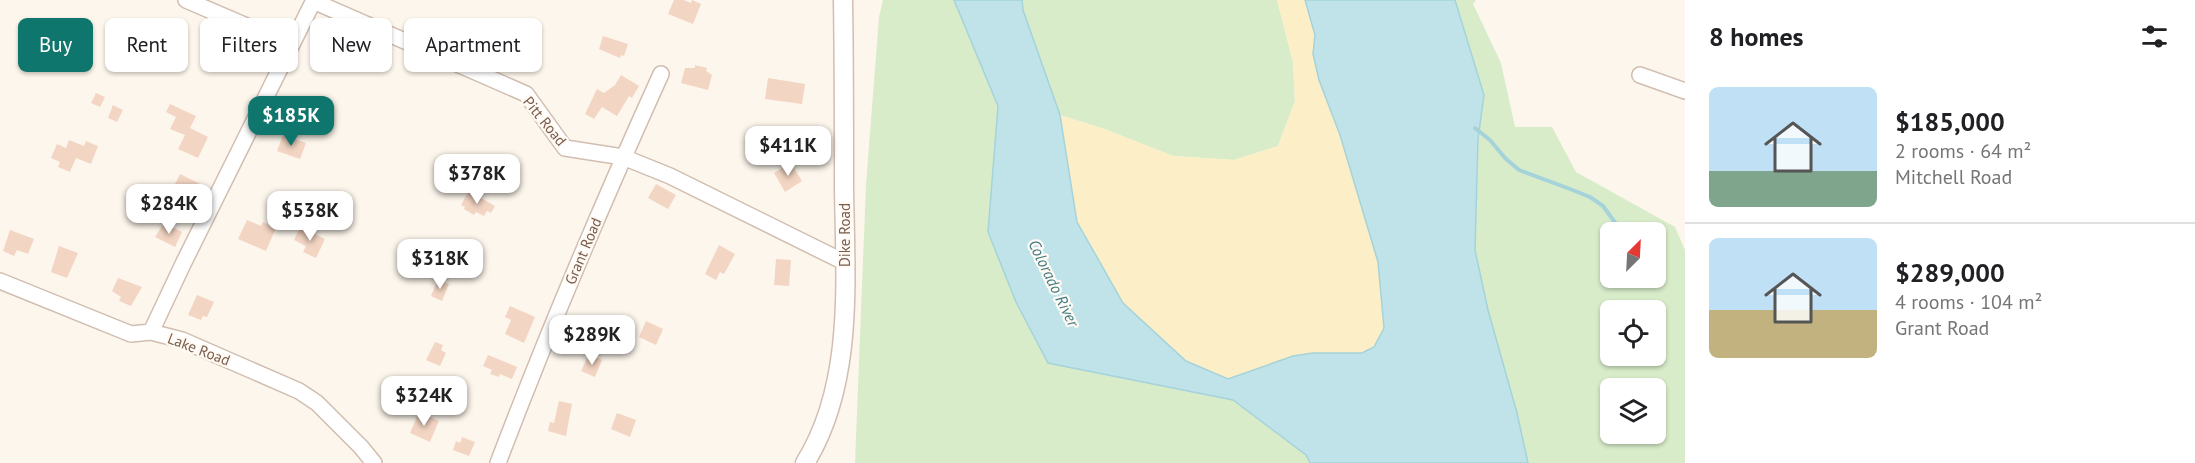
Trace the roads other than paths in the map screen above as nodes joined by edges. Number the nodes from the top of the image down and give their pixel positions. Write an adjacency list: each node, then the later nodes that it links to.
1 (186, 0): 4 (street)
2 (314, 0): 5 (street); 10 (street, Pitt Road)
3 (843, 0): 11 (street, Dike Road)
4 (228, 18)
5 (298, 31)
6 (278, 72): 13 (street)
7 (662, 74): 10 (street, Grant Road)
8 (1640, 75): 9 (street)
9 (1685, 91)
10 (623, 157): 11 (street, Pitt Road); 15 (street, Grant Road)
11 (844, 262): 16 (street, Dike Road)
12 (0, 280): 13 (street, Lake Road)
13 (152, 332): 14 (street, Lake Road)
14 (374, 463)
15 (498, 463)
16 (805, 463)

